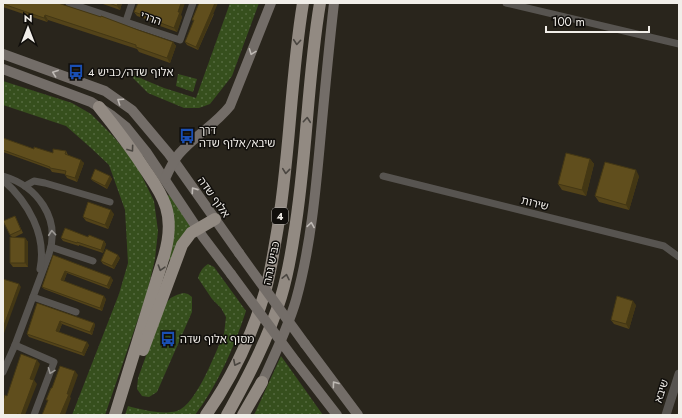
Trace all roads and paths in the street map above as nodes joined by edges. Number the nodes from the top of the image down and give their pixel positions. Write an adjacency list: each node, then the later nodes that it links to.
1 (71, 3): 9 (street, הררי)
2 (132, 3): 9 (street)
3 (193, 3): 9 (street, הררי)
4 (271, 3): 14 (main road, one-way to 14)
5 (303, 3): 38 (highway, כביש גהה / 4, one-way to 38)
6 (320, 3): 39 (highway, כביש גהה / 4, one-way to 6)
7 (334, 3): 33 (main road, one-way to 7)
8 (506, 3): 10 (street)
9 (126, 21)
10 (679, 44)
11 (3, 54): 15 (main road, אלוף שדה, one-way to 11)
12 (3, 69): 13 (main road)
13 (99, 107): 19 (main road); 36 (highway, one-way to 36)
14 (194, 140): 15 (main road); 16 (main road)
15 (164, 148): 16 (main road, אלוף שדה)
16 (174, 161): 19 (main road); 23 (main road, אלוף שדה, one-way to 16)
17 (3, 176): 21 (street)
18 (383, 176): 26 (street, שירות)
19 (165, 179): 24 (main road)
20 (3, 180): 28 (street)
21 (25, 186): 22 (street); 25 (street, one-way to 21)
22 (110, 202)
23 (215, 219): 24 (highway); 44 (main road, אלוף שדה, one-way to 23, bridge)
24 (198, 229): 34 (main road, bridge); 37 (highway)
25 (51, 247): 27 (street); 28 (street)
26 (679, 258)
27 (93, 261)
28 (33, 297): 29 (street); 30 (street)
29 (76, 312)
30 (15, 345): 31 (street); 35 (street, one-way to 35)
31 (3, 372)
32 (679, 374): 45 (street, שיבא)
33 (262, 382): 40 (highway); 41 (main road)
34 (320, 393): 42 (main road); 43 (main road)
35 (34, 415)
36 (115, 415)
37 (119, 415)
38 (206, 415)
39 (227, 415)
40 (243, 415)
41 (248, 415)
42 (332, 415)
43 (337, 415)
44 (358, 415)
45 (666, 415)

